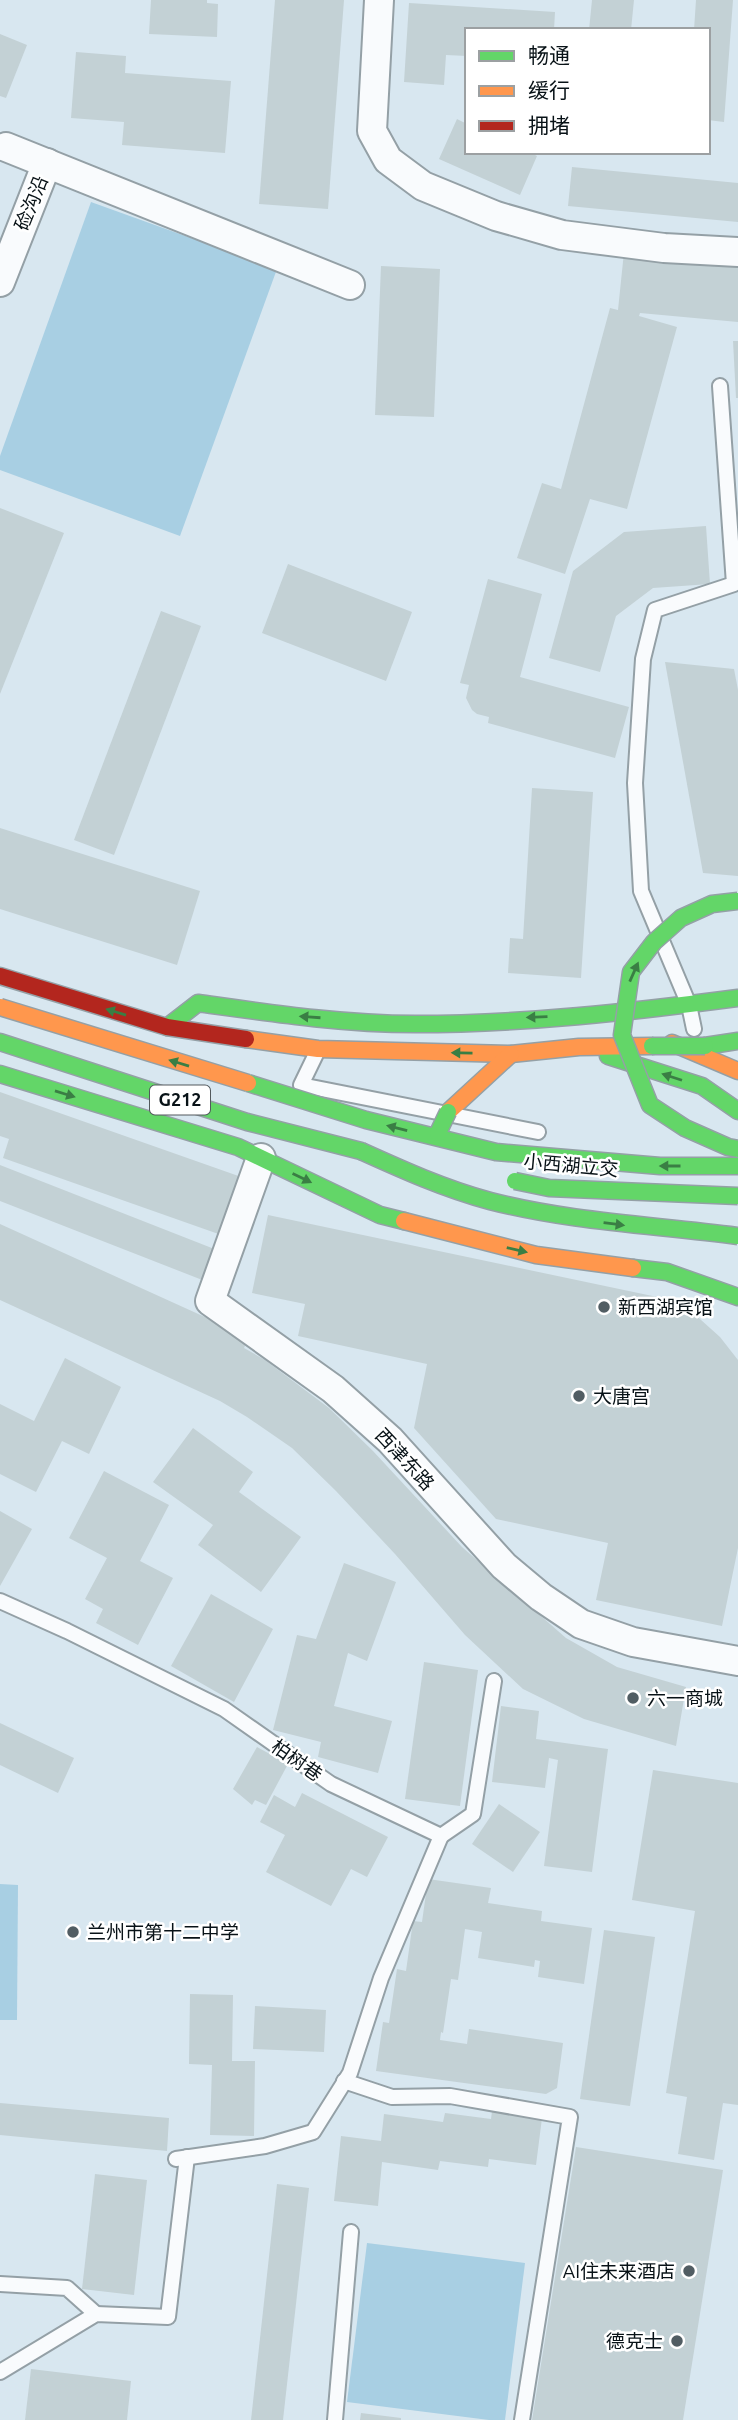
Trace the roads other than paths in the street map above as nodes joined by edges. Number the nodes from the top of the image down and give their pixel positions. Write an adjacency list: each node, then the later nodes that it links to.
1 (379, 0): 4 (street)
2 (2, 145): 3 (street)
3 (47, 163): 5 (street, 硷沟沿); 6 (street)
4 (738, 252)
5 (0, 282)
6 (350, 285)
7 (720, 386): 11 (lane)
8 (738, 901): 26 (main road, one-way to 8, bridge)
9 (0, 976): 14 (main road, one-way to 9)
10 (738, 998): 11 (main road)
11 (689, 1005): 13 (main road); 15 (lane)
12 (0, 1007): 30 (main road, one-way to 12, bridge)
13 (605, 1015): 14 (main road, one-way to 14); 21 (main road)
14 (167, 1027): 19 (main road)
15 (694, 1029)
16 (738, 1041): 18 (main road, bridge)
17 (0, 1042): 27 (main road, G212)
18 (579, 1047): 20 (main road); 23 (main road, one-way to 18)
19 (318, 1049): 20 (main road, one-way to 19); 25 (lane)
20 (511, 1054): 28 (main road, bridge)
21 (738, 1071)
22 (0, 1074): 29 (main road, one-way to 29)
23 (735, 1109)
24 (716, 1130): 32 (lane)
25 (538, 1132)
26 (738, 1149)
27 (361, 1151): 28 (main road, bridge); 33 (main road, one-way to 33, bridge)
28 (435, 1152): 34 (main road)
29 (261, 1158): 34 (main road, one-way to 34); 37 (street, 西津东路)
30 (738, 1166)
31 (495, 1178): 32 (main road, 小西湖立交, bridge)
32 (736, 1212)
33 (738, 1236)
34 (463, 1237): 35 (main road, one-way to 35)
35 (738, 1297)
36 (0, 1601): 39 (lane, 柏树巷)
37 (738, 1661)
38 (494, 1681): 39 (lane)
39 (441, 1836): 40 (lane)
40 (344, 2081): 43 (lane); 46 (lane)
41 (351, 2232): 45 (lane)
42 (0, 2284): 43 (lane)
43 (96, 2314): 44 (lane)
44 (0, 2372)
45 (335, 2420)
46 (522, 2420)

